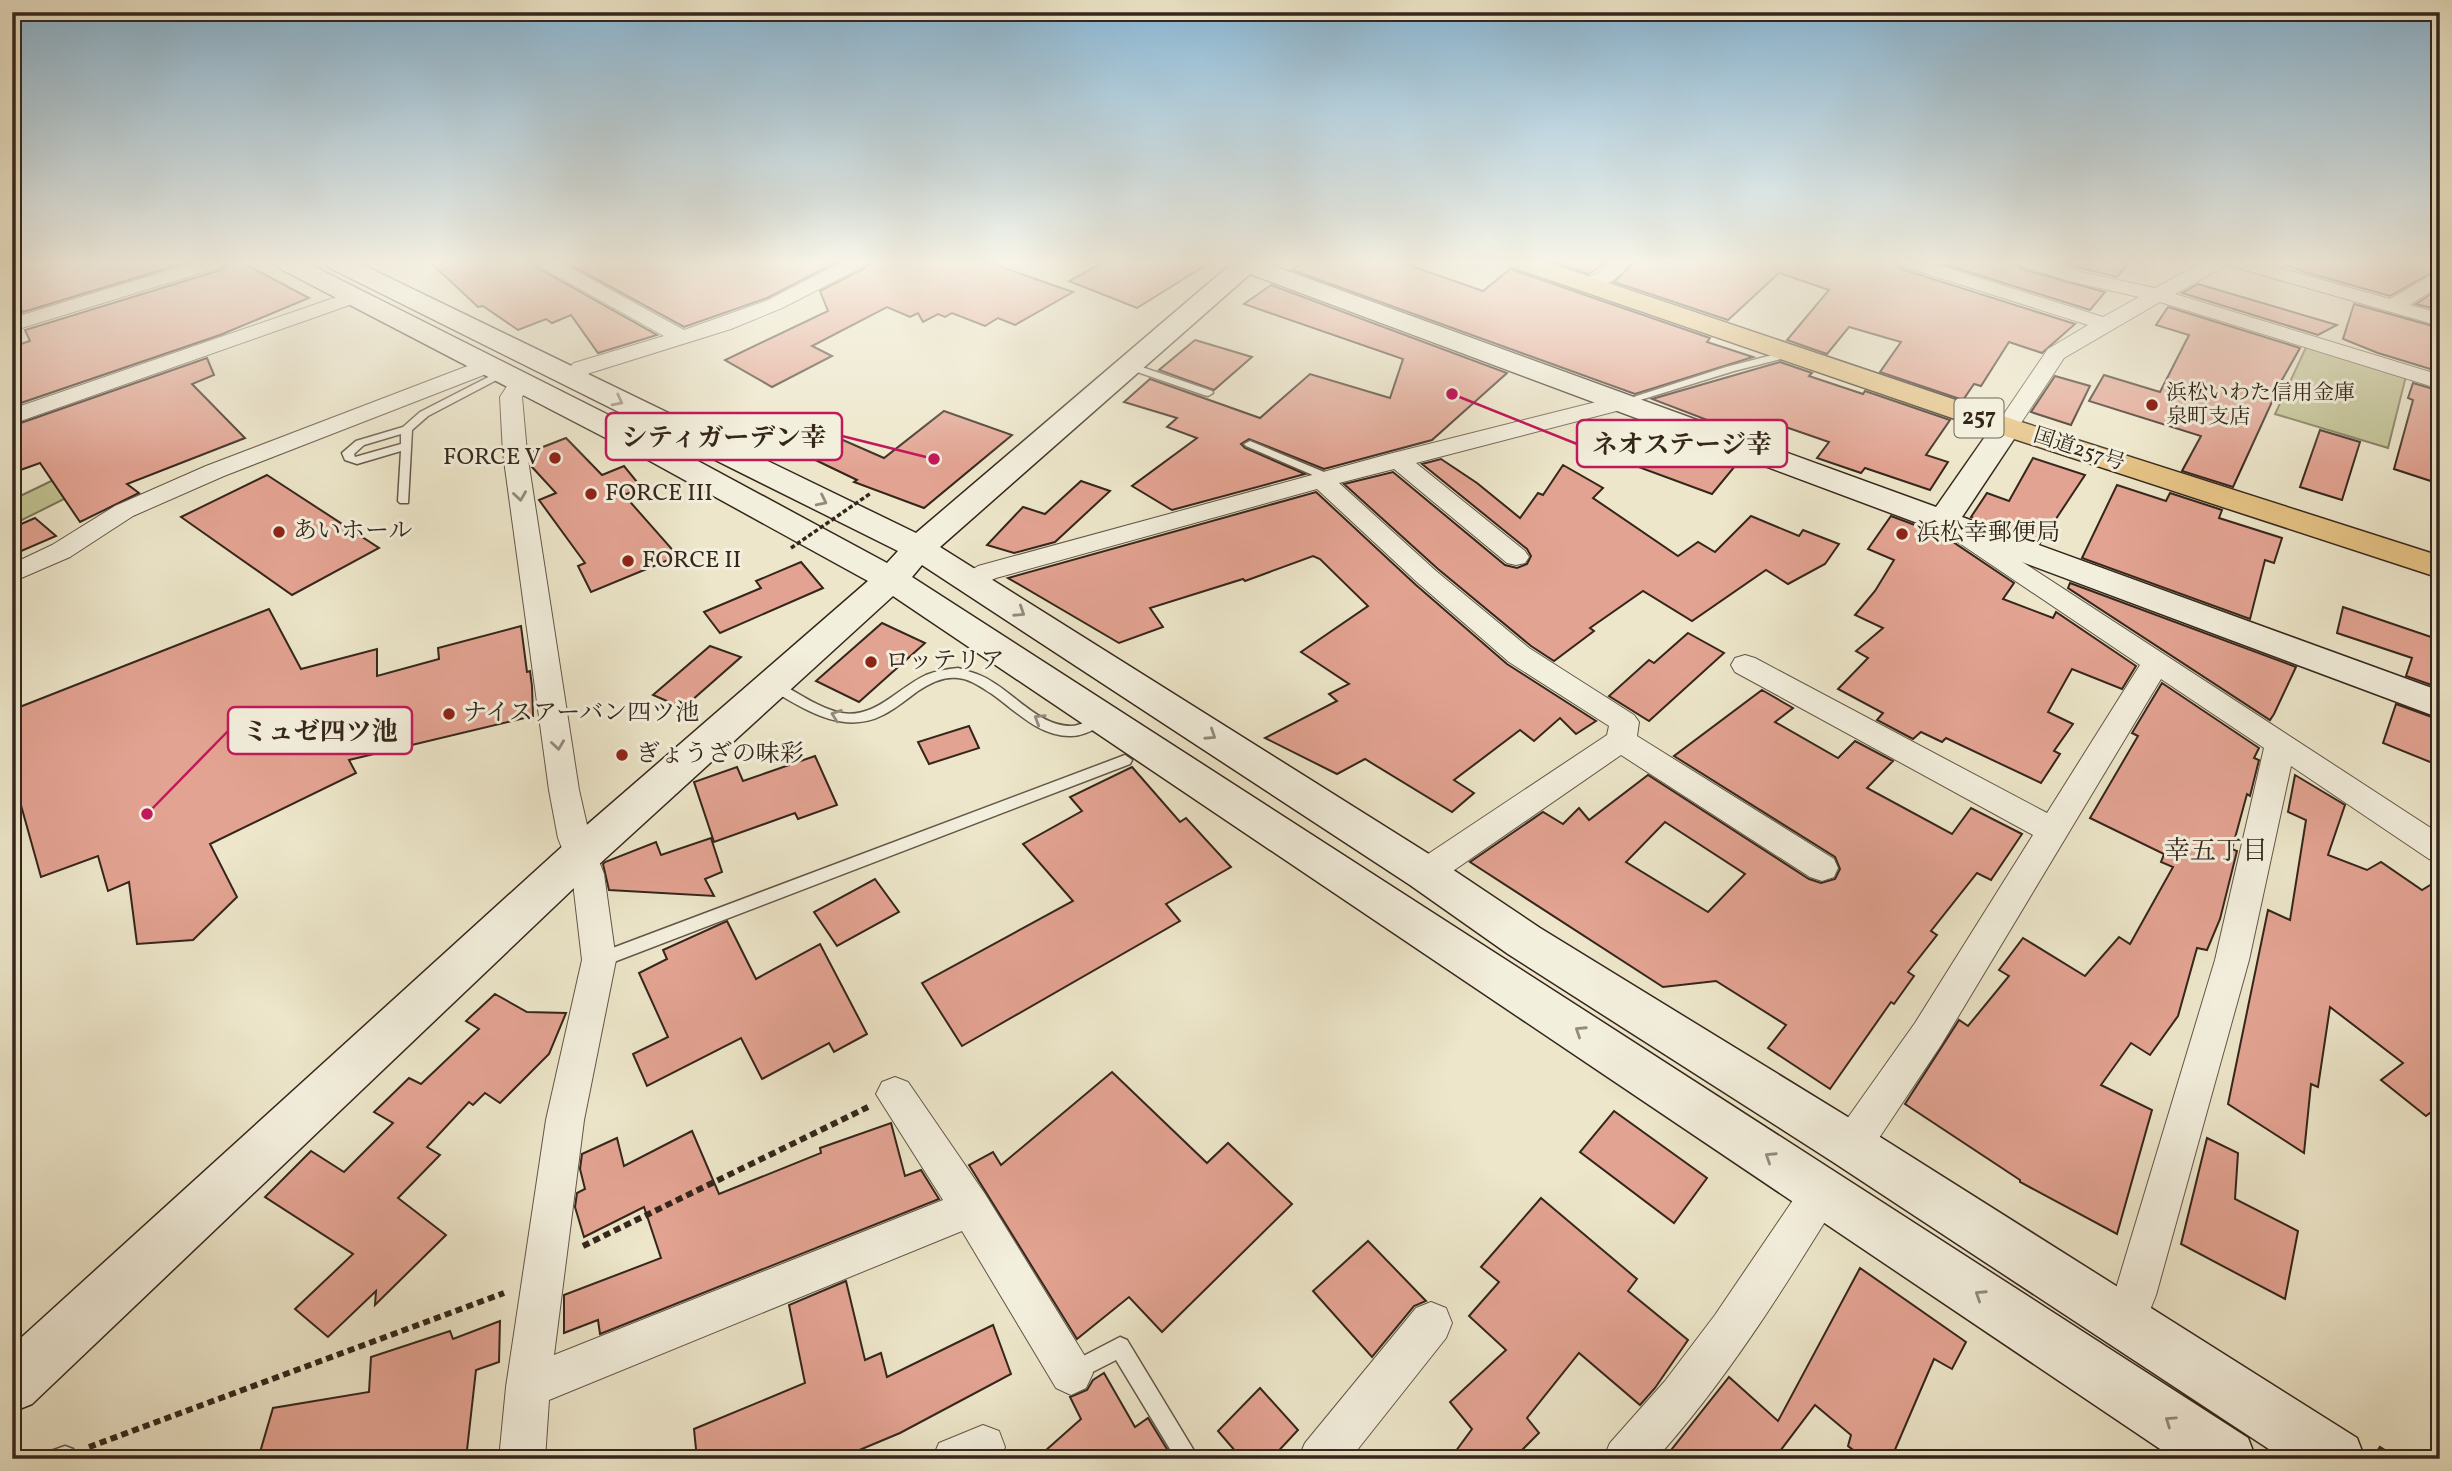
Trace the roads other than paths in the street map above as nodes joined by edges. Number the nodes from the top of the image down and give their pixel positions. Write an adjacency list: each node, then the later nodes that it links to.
1 (221, 331): 19 (street)
2 (431, 331): 14 (street)
3 (466, 331): 15 (street)
4 (669, 331): 11 (street)
5 (704, 331): 11 (street)
6 (1167, 331): 13 (street)
7 (1426, 331): 18 (street)
8 (1726, 331): 12 (highway, 国道257号 / 257)
9 (2094, 331): 20 (street)
10 (2274, 331): 16 (street)
11 (682, 338): 15 (street)
12 (1792, 353): 18 (lane); 20 (highway, 国道257号 / 257)
13 (1128, 365): 17 (lane); 28 (street)
14 (503, 374): 21 (lane); 31 (street); 32 (street); 44 (street, one-way to 44)
15 (571, 376): 28 (street, one-way to 28)
16 (2440, 382)
17 (1208, 393)
18 (1620, 403): 24 (street); 27 (street)
19 (12, 417)
20 (2007, 427): 27 (street); 30 (highway, 国道257号 / 257)
21 (407, 429): 23 (lane); 23 (lane)
22 (1250, 444): 25 (lane)
23 (405, 446): 26 (lane)
24 (1397, 459): 25 (street); 29 (street)
25 (1324, 481): 33 (street); 39 (street)
26 (404, 500)
27 (1943, 521): 34 (street); 37 (street)
28 (919, 548): 32 (street); 33 (street)
29 (1516, 557)
30 (2440, 567)
31 (12, 574)
32 (891, 579): 36 (street); 38 (street)
33 (972, 582): 46 (street, one-way to 46)
34 (2156, 663): 40 (street); 42 (street)
35 (1745, 665): 42 (street)
36 (773, 685): 38 (lane, one-way to 36); 44 (street)
37 (2440, 705)
38 (1102, 720): 50 (street, one-way to 38)
39 (1620, 740): 45 (street); 46 (street)
40 (2280, 746): 43 (street); 53 (street)
41 (1125, 760): 47 (lane)
42 (2051, 830): 49 (street)
43 (2440, 850)
44 (581, 855): 47 (street); 55 (street)
45 (1822, 868)
46 (1425, 873): 49 (street)
47 (599, 960): 56 (street)
48 (895, 1094): 51 (street)
49 (1851, 1146): 53 (street)
50 (1822, 1191): 60 (street); 61 (street, one-way to 50)
51 (971, 1208): 54 (street); 56 (street)
52 (1431, 1323): 59 (street)
53 (2124, 1323): 62 (street)
54 (1071, 1373): 58 (lane)
55 (12, 1384)
56 (528, 1387): 57 (street)
57 (522, 1459)
58 (1188, 1459)
59 (1321, 1459)
60 (1626, 1459)
61 (2227, 1459)
62 (2336, 1459)

